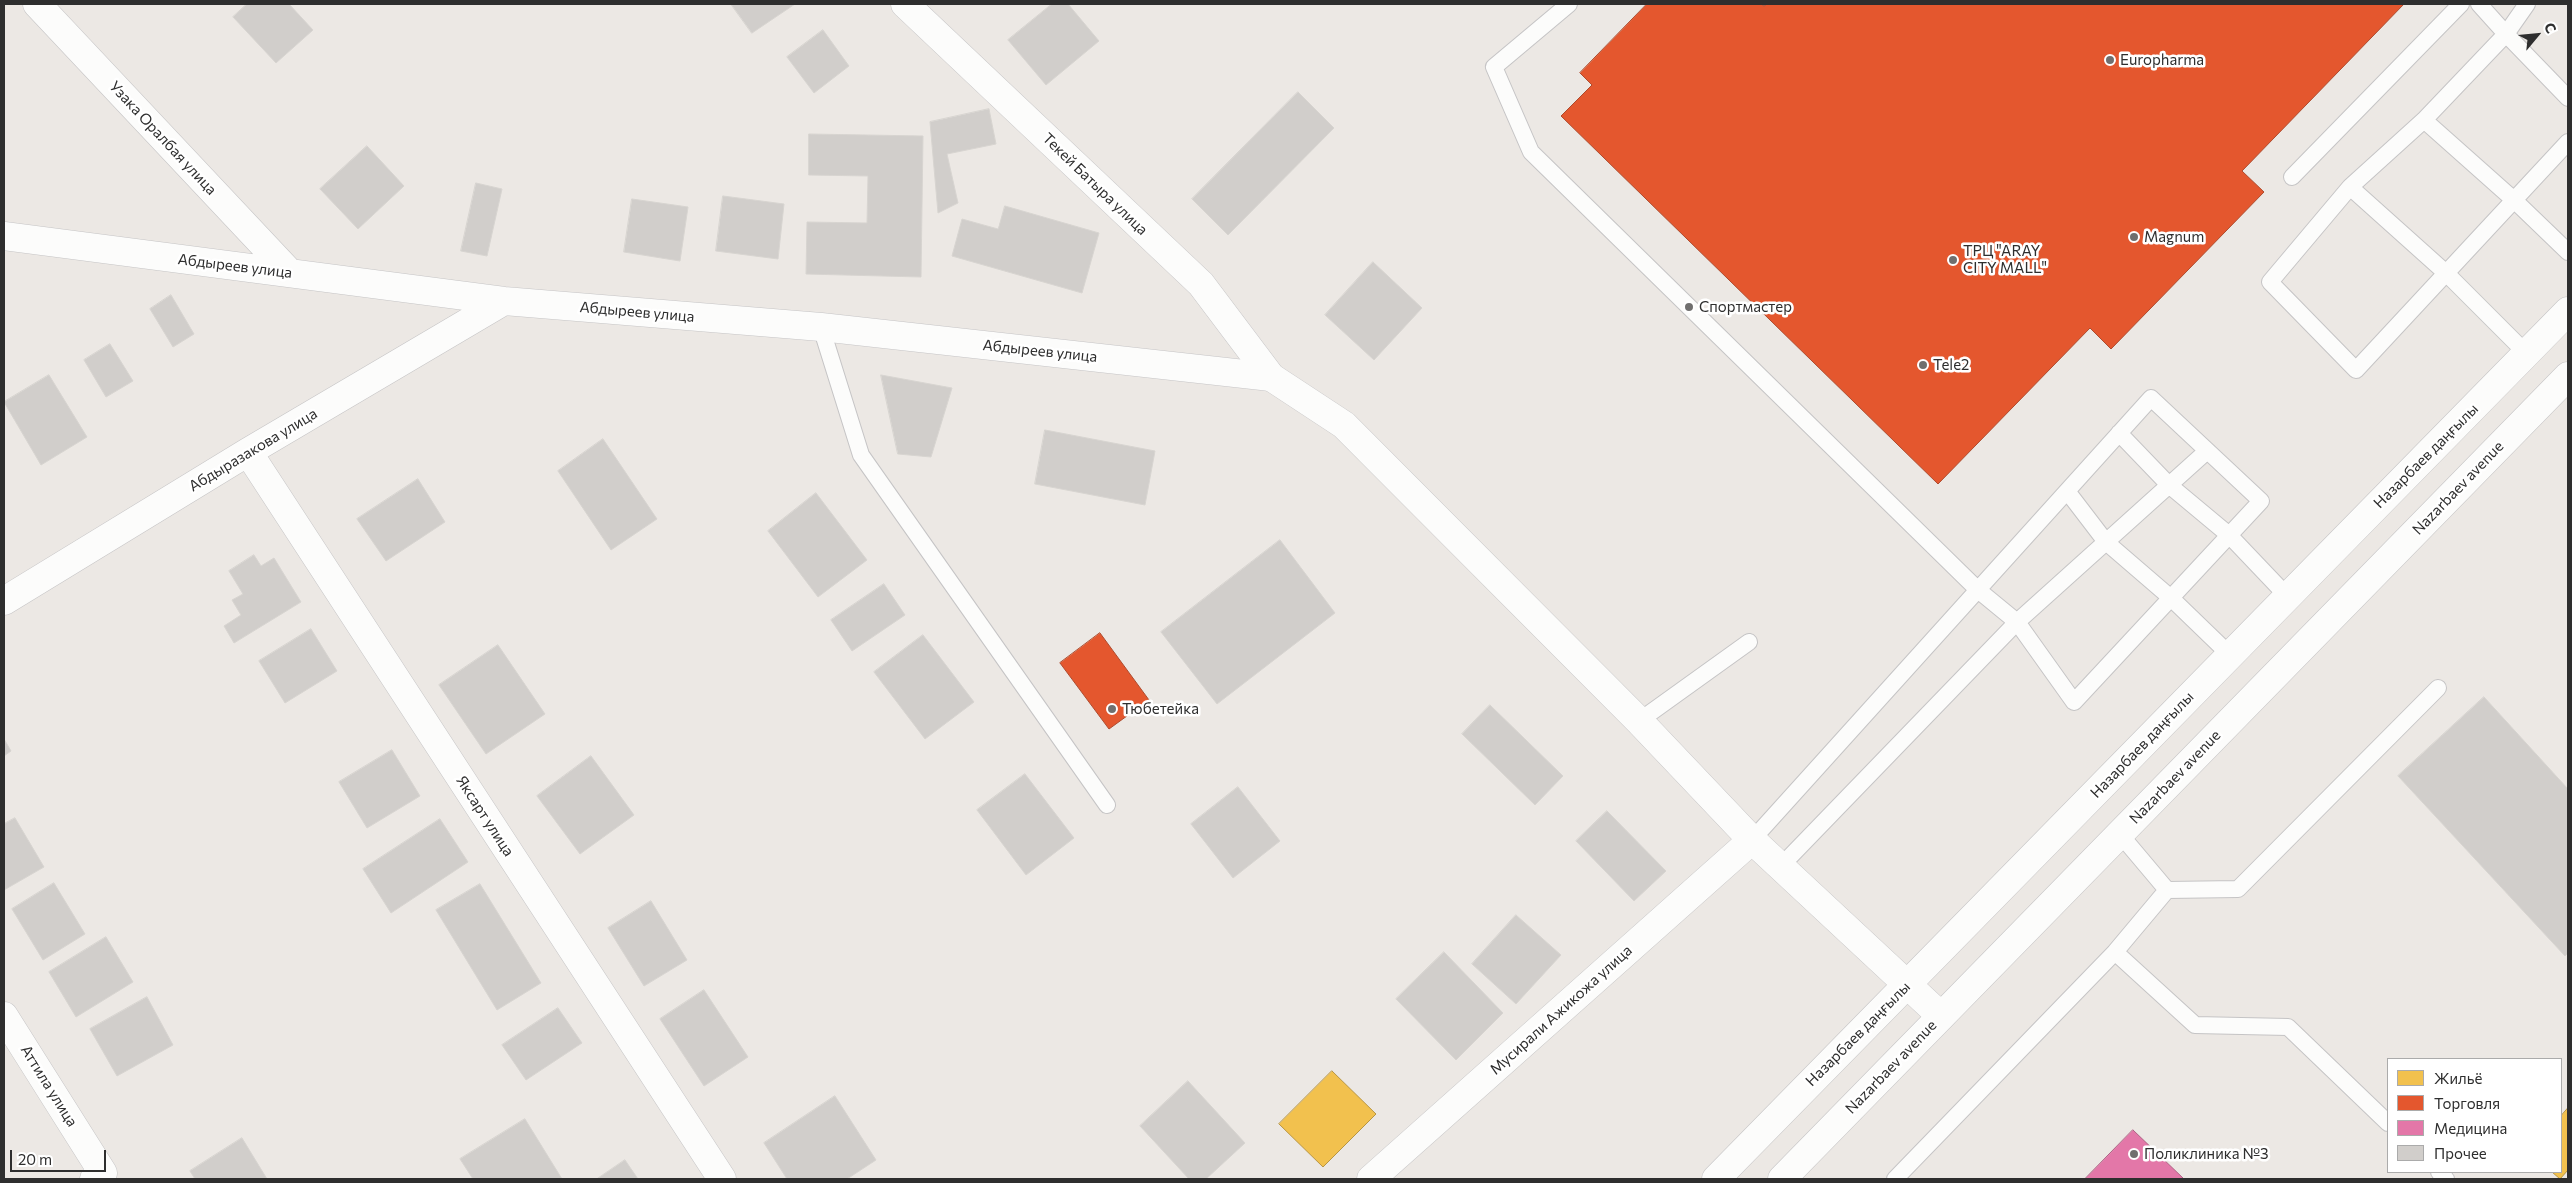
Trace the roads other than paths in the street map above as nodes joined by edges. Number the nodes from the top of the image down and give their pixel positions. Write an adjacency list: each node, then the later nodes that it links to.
1 (37, 4): 16 (street, Узака Оралбая улица)
2 (905, 4): 23 (street, Текей Батыра улица)
3 (1569, 4): 31 (lane)
4 (2460, 4): 11 (lane)
5 (2479, 4): 7 (lane)
6 (2527, 4): 7 (lane)
7 (2506, 34): 8 (lane); 9 (lane)
8 (2568, 98)
9 (2424, 120): 12 (lane); 13 (lane)
10 (2568, 142): 13 (lane)
11 (2292, 176)
12 (2350, 187): 17 (lane); 17 (lane)
13 (2514, 200): 15 (lane); 17 (lane)
14 (4, 236): 16 (street, Абдыреев улица)
15 (2568, 252)
16 (290, 273): 18 (street, Абдыреев улица)
17 (2446, 273): 21 (lane)
18 (504, 301): 20 (street, Абдыреев улица); 26 (street, Абдыразакова улица)
19 (2568, 311): 21 (street, Назарбаев даңғылы)
20 (821, 327): 23 (street, Абдыреев улица); 40 (lane)
21 (2527, 354): 32 (street, Назарбаев даңғылы)
22 (2568, 376): 41 (street, Nazarbaev avenue)
23 (1271, 377): 39 (street)
24 (2119, 433): 25 (lane); 27 (lane); 28 (lane)
25 (2207, 451): 27 (lane); 29 (lane)
26 (248, 452): 34 (street, Абдыразакова улица); 52 (street, Яксарт улица)
27 (2169, 485): 29 (lane); 30 (lane)
28 (2067, 491): 30 (lane); 31 (lane)
29 (2229, 535): 32 (lane); 33 (lane)
30 (2106, 542): 33 (lane); 35 (lane)
31 (1978, 590): 35 (lane); 42 (lane)
32 (2288, 597): 37 (street, Назарбаев даңғылы)
33 (2171, 598): 35 (lane); 37 (lane)
34 (4, 601)
35 (2017, 622): 43 (lane)
36 (1749, 642): 39 (lane)
37 (2230, 655): 46 (street, Назарбаев даңғылы)
38 (2438, 688): 44 (lane)
39 (1639, 721): 42 (street)
40 (1108, 805)
41 (2119, 833): 44 (lane); 48 (street, Nazarbaev avenue)
42 (1752, 840): 43 (street); 53 (street, Мусирали Ажикожа улица)
43 (1781, 866): 46 (street)
44 (2167, 890): 45 (lane)
45 (2115, 952): 49 (lane); 55 (lane)
46 (1908, 984): 48 (street); 54 (street, Назарбаев даңғылы)
47 (4, 1016): 51 (street, Аттила улица)
48 (1941, 1016): 50 (street, Nazarbaev avenue)
49 (2387, 1122)
50 (1788, 1177)
51 (94, 1179)
52 (722, 1179)
53 (1371, 1179)
54 (1716, 1179)
55 (1895, 1179)

